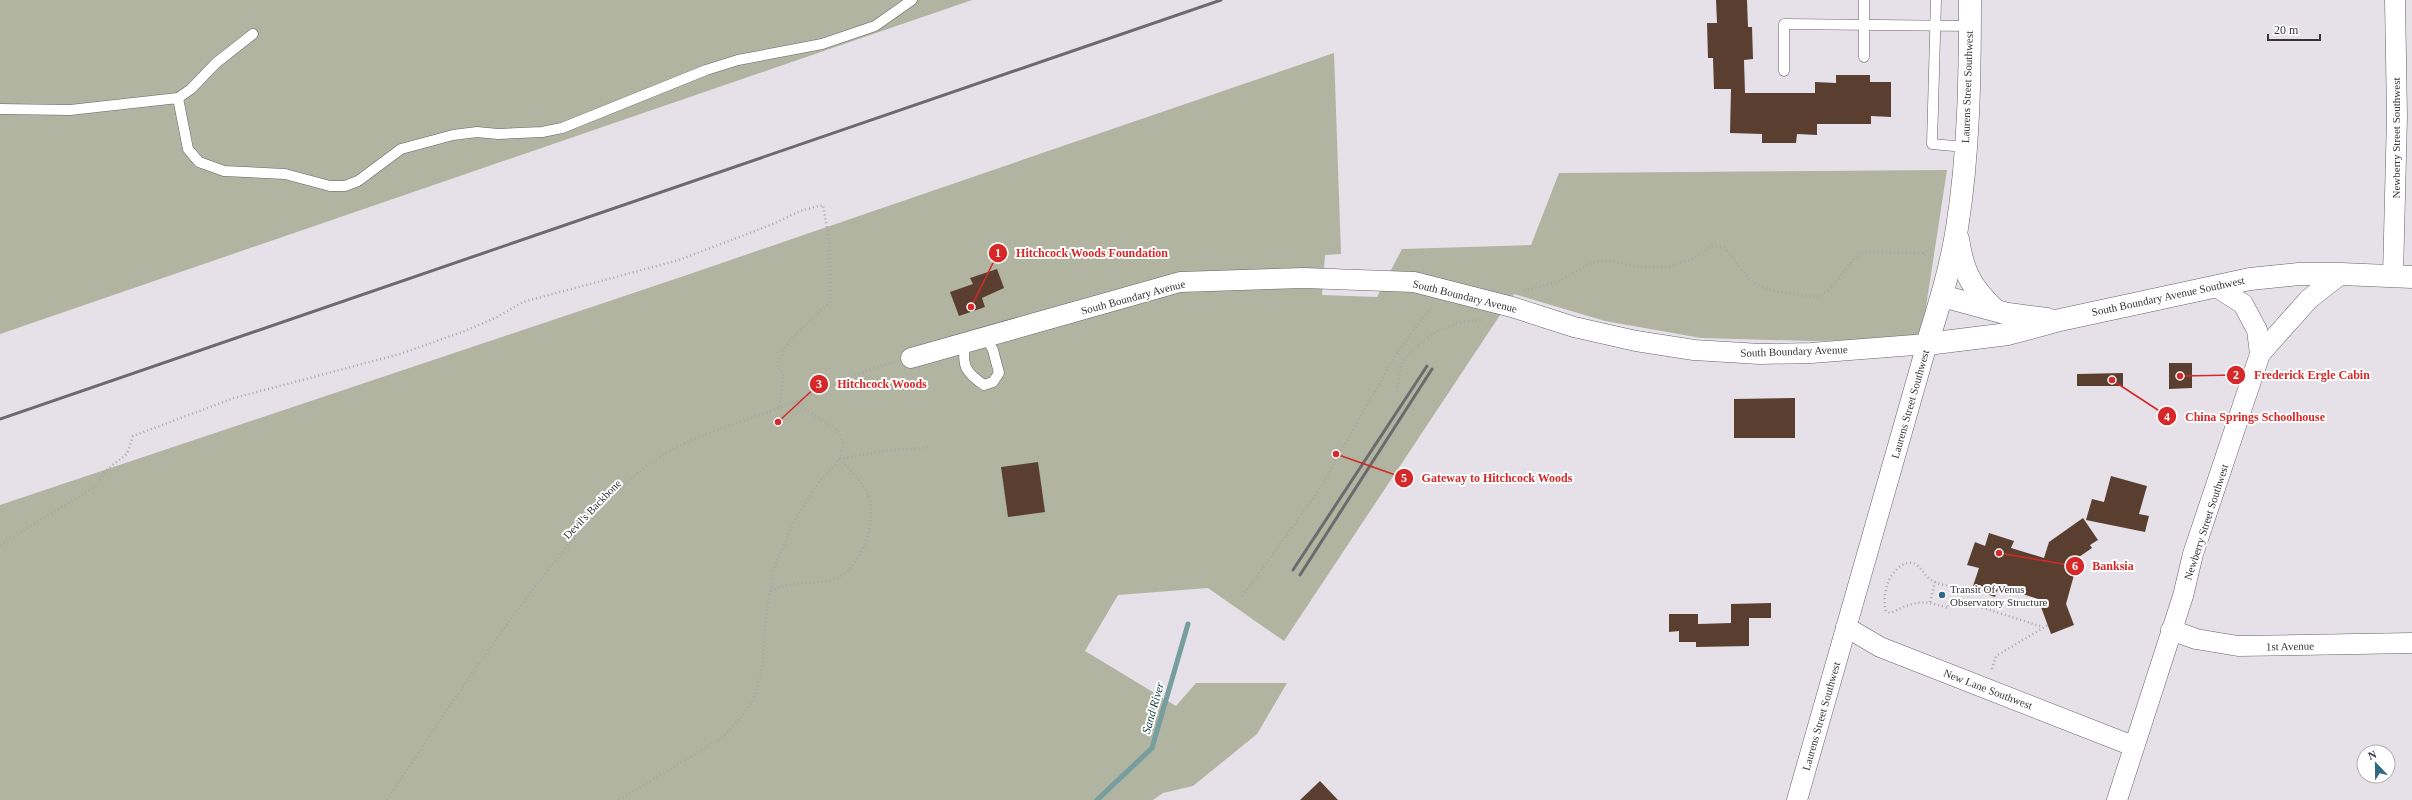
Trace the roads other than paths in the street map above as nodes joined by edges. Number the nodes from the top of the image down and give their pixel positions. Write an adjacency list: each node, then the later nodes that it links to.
1 (912, 0): 12 (lane)
2 (1864, 0): 6 (lane)
3 (1936, 0): 7 (lane)
4 (1970, 0): 8 (street, Laurens Street Southwest)
5 (2395, 0): 17 (street, Newberry Street Southwest)
6 (1864, 24): 7 (lane); 10 (lane); 11 (lane)
7 (1936, 25): 8 (lane); 14 (lane)
8 (1970, 26): 14 (street, Laurens Street Southwest)
9 (253, 34): 12 (lane)
10 (1864, 57)
11 (1784, 71)
12 (178, 98): 13 (lane)
13 (0, 109)
14 (1965, 147): 15 (street, Laurens Street Southwest)
15 (1957, 230): 19 (street, Laurens Street Southwest); 20 (street)
16 (2341, 274): 17 (street, South Boundary Avenue Southwest); 18 (street, South Boundary Avenue Southwest); 25 (street, Newberry Street Southwest)
17 (2403, 277)
18 (2215, 286): 21 (street, South Boundary Avenue Southwest); 25 (street)
19 (1942, 296): 20 (street); 24 (street, Laurens Street Southwest)
20 (1995, 310): 21 (street)
21 (2060, 320): 24 (street, South Boundary Avenue Southwest)
22 (986, 337): 23 (street, South Boundary Avenue); 23 (lane); 24 (street, South Boundary Avenue)
23 (965, 344): 26 (street, South Boundary Avenue)
24 (1928, 344): 27 (street, Laurens Street Southwest)
25 (2260, 354): 28 (street, Newberry Street Southwest)
26 (912, 358)
27 (1846, 627): 30 (street, New Lane Southwest); 31 (street, Laurens Street Southwest)
28 (2171, 630): 29 (street, 1st Avenue); 30 (street, Newberry Street Southwest)
29 (2412, 643)
30 (2133, 746): 32 (street, Newberry Street Southwest)
31 (1797, 800)
32 (2117, 800)

